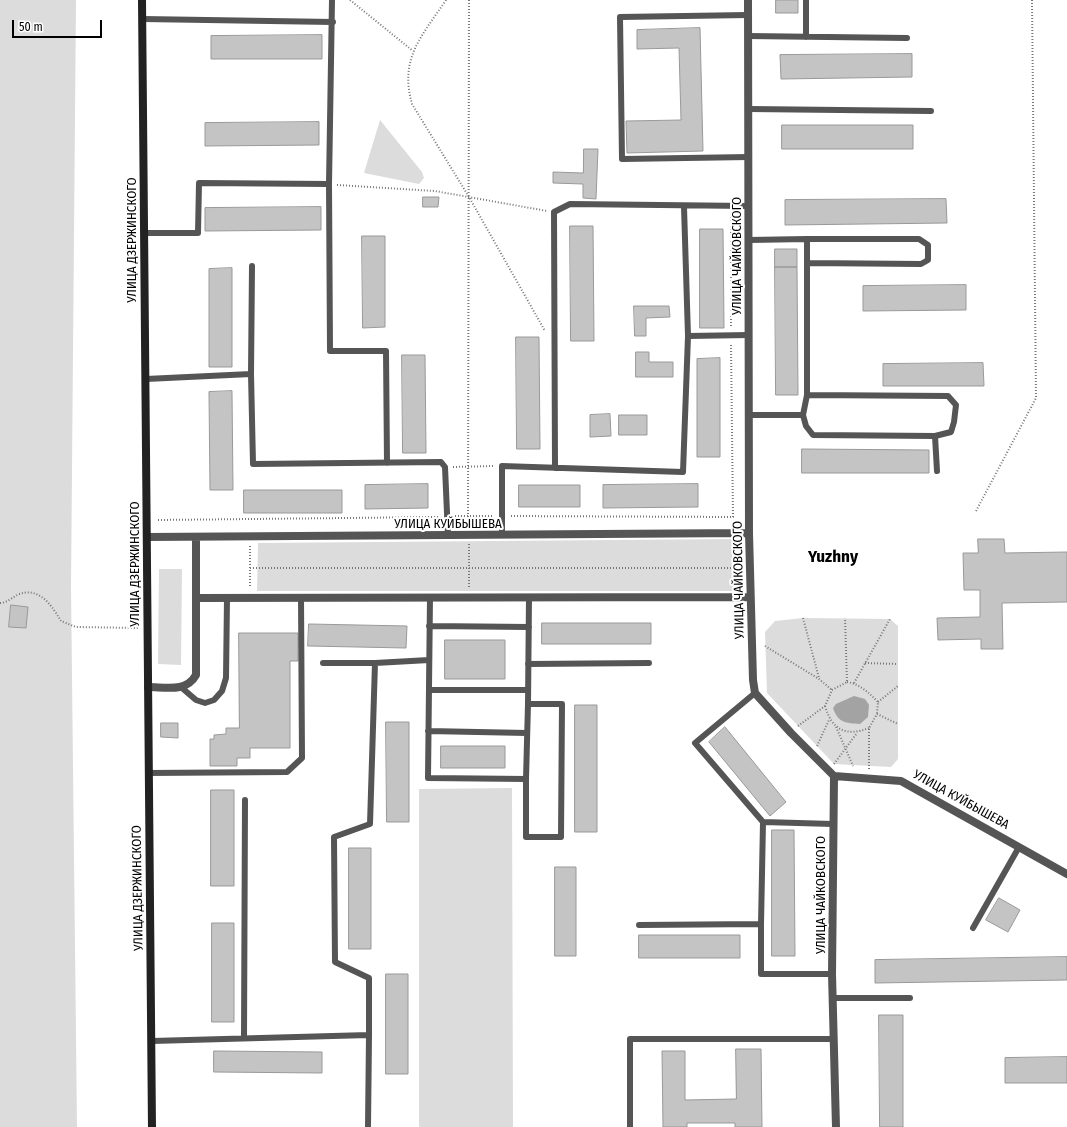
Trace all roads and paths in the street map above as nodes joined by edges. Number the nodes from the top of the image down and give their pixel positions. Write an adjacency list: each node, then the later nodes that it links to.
1 (142, 0): 10 (main road, УЛИЦА ДЗЕРЖИНСКОГО)
2 (332, 0): 11 (lane)
3 (350, 0): 15 (path)
4 (446, 0): 15 (path)
5 (469, 0): 20 (path)
6 (748, 0): 9 (street, УЛИЦА ЧАЙКОВСКОГО)
7 (806, 0): 13 (lane)
8 (1032, 0): 46 (path)
9 (748, 15): 12 (street, УЛИЦА ЧАЙКОВСКОГО); 18 (lane)
10 (143, 19): 11 (lane); 25 (main road, УЛИЦА ДЗЕРЖИНСКОГО)
11 (333, 22): 19 (lane)
12 (748, 36): 13 (lane); 16 (street, УЛИЦА ЧАЙКОВСКОГО)
13 (806, 37): 14 (lane)
14 (908, 38)
15 (413, 51): 20 (path)
16 (748, 109): 17 (lane); 18 (street, УЛИЦА ЧАЙКОВСКОГО)
17 (931, 111)
18 (748, 157): 23 (street, УЛИЦА ЧАЙКОВСКОГО)
19 (329, 184): 20 (path); 25 (lane); 40 (lane)
20 (469, 196): 24 (path); 33 (path); 43 (path)
21 (684, 206): 22 (lane); 24 (lane); 32 (lane)
22 (731, 206): 23 (lane); 30 (path)
23 (749, 206): 27 (street, УЛИЦА ЧАЙКОВСКОГО)
24 (554, 212): 33 (lane)
25 (144, 233): 35 (main road, УЛИЦА ДЗЕРЖИНСКОГО)
26 (807, 239): 27 (lane); 28 (lane); 28 (lane)
27 (749, 240): 31 (street, УЛИЦА ЧАЙКОВСКОГО)
28 (807, 263): 36 (lane)
29 (252, 266): 34 (lane)
30 (731, 335): 31 (lane); 32 (lane); 47 (path)
31 (749, 335): 37 (street, УЛИЦА ЧАЙКОВСКОГО)
32 (688, 336): 44 (lane)
33 (554, 348): 44 (lane)
34 (251, 374): 35 (lane); 40 (lane)
35 (146, 379): 53 (main road, УЛИЦА ДЗЕРЖИНСКОГО)
36 (808, 395): 38 (lane); 39 (lane)
37 (749, 415): 38 (lane); 48 (street, УЛИЦА ЧАЙКОВСКОГО)
38 (802, 415): 39 (lane)
39 (935, 436): 45 (lane)
40 (387, 463): 42 (lane)
41 (502, 466): 43 (path); 44 (lane); 49 (lane)
42 (445, 467): 43 (path); 50 (lane)
43 (468, 467): 51 (path)
44 (555, 468)
45 (937, 471)
46 (976, 511)
47 (733, 517)
48 (749, 533): 49 (street, УЛИЦА КУЙБЫШЕВА); 57 (street, УЛИЦА ЧАЙКОВСКОГО)
49 (502, 535): 51 (street, УЛИЦА КУЙБЫШЕВА)
50 (448, 536): 51 (street, УЛИЦА КУЙБЫШЕВА); 52 (street, УЛИЦА КУЙБЫШЕВА)
51 (468, 536): 56 (path)
52 (250, 537): 54 (street, УЛИЦА КУЙБЫШЕВА); 55 (path)
53 (147, 538): 54 (street, УЛИЦА КУЙБЫШЕВА); 72 (main road, УЛИЦА ДЗЕРЖИНСКОГО)
54 (196, 538): 64 (street)
55 (250, 568): 56 (path); 58 (path)
56 (469, 568): 57 (path); 61 (path)
57 (750, 568): 63 (street, УЛИЦА ЧАЙКОВСКОГО)
58 (250, 597): 59 (street); 65 (street)
59 (301, 597): 60 (street); 107 (lane)
60 (430, 597): 61 (street); 70 (lane)
61 (470, 597): 62 (street)
62 (529, 597): 63 (street); 71 (lane)
63 (750, 597): 90 (street, УЛИЦА ЧАЙКОВСКОГО)
64 (196, 598): 65 (street); 86 (street)
65 (227, 598): 86 (lane)
66 (0, 603): 72 (path)
67 (803, 618): 81 (path)
68 (845, 618): 82 (path)
69 (890, 619): 78 (path)
70 (429, 626): 71 (lane); 74 (lane)
71 (529, 627): 79 (lane)
72 (147, 628): 84 (main road, УЛИЦА ДЗЕРЖИНСКОГО)
73 (765, 646): 81 (path)
74 (429, 660): 76 (lane); 87 (lane)
75 (323, 663): 76 (lane)
76 (375, 663): 122 (lane)
77 (649, 663): 79 (lane)
78 (865, 663): 80 (path); 83 (path)
79 (528, 664): 88 (lane)
80 (898, 664)
81 (819, 679): 89 (path)
82 (847, 682): 83 (path); 89 (path)
83 (854, 683): 91 (path)
84 (148, 686): 86 (street); 107 (main road, УЛИЦА ДЗЕРЖИНСКОГО)
85 (898, 686): 91 (path)
86 (182, 688)
87 (429, 690): 88 (lane); 100 (lane)
88 (528, 690): 92 (lane)
89 (832, 690): 93 (path)
90 (755, 694): 108 (street); 112 (lane)
91 (878, 702): 94 (path)
92 (528, 704): 101 (lane); 110 (lane)
93 (825, 706): 95 (path); 97 (path)
94 (877, 714): 96 (path); 99 (path)
95 (829, 720): 98 (path); 103 (path)
96 (898, 724)
97 (798, 726)
98 (836, 727): 102 (path); 104 (path)
99 (869, 728): 102 (path); 109 (path)
100 (428, 731): 101 (lane); 110 (lane)
101 (527, 732): 110 (lane)
102 (857, 733): 104 (path)
103 (817, 746)
104 (846, 748): 105 (path); 106 (path)
105 (834, 764)
106 (854, 766)
107 (148, 773): 125 (main road, УЛИЦА ДЗЕРЖИНСКОГО)
108 (834, 776): 109 (street, УЛИЦА КУЙБЫШЕВА); 113 (street, УЛИЦА ЧАЙКОВСКОГО)
109 (869, 778): 114 (street, УЛИЦА КУЙБЫШЕВА)
110 (526, 779)
111 (245, 800): 123 (lane)
112 (763, 822): 113 (lane); 116 (lane)
113 (833, 824): 119 (street, УЛИЦА ЧАЙКОВСКОГО)
114 (1019, 847): 115 (street, УЛИЦА КУЙБЫШЕВА); 118 (lane)
115 (1067, 874)
116 (761, 924): 117 (lane); 119 (lane)
117 (639, 925)
118 (973, 928)
119 (832, 974): 120 (street, УЛИЦА ЧАЙКОВСКОГО)
120 (833, 998): 121 (lane); 124 (street, УЛИЦА ЧАЙКОВСКОГО)
121 (910, 998)
122 (369, 1035): 123 (lane); 127 (lane)
123 (244, 1038): 125 (lane)
124 (833, 1039): 128 (lane); 129 (street, УЛИЦА ЧАЙКОВСКОГО)
125 (152, 1040): 126 (main road, УЛИЦА ДЗЕРЖИНСКОГО)
126 (152, 1127)
127 (368, 1127)
128 (630, 1127)
129 (836, 1127)

